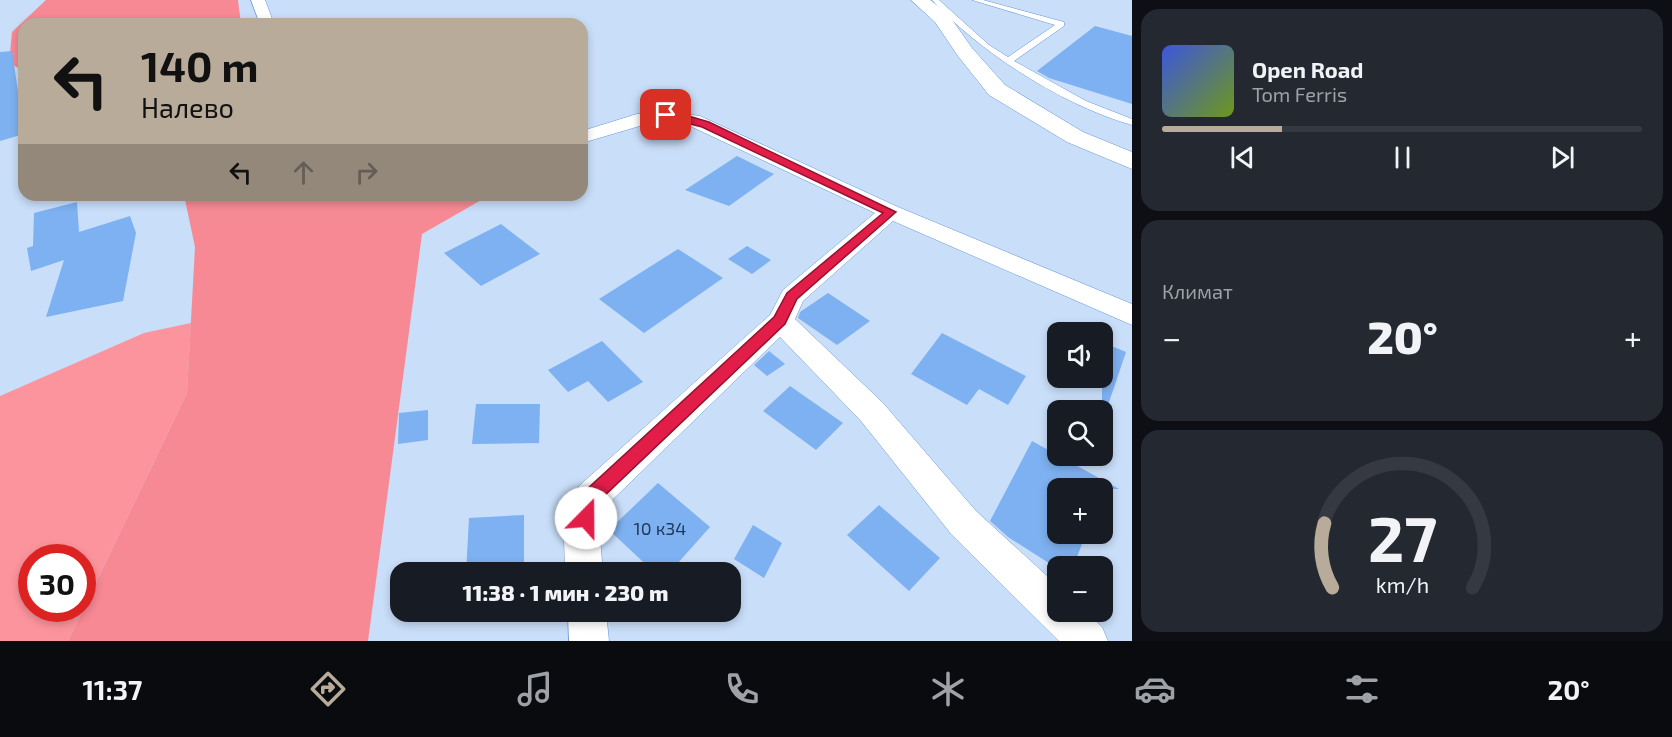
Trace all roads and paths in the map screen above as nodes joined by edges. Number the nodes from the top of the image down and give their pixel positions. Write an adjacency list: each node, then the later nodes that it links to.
1 (258, 0): 5 (street)
2 (919, 0): 9 (street)
3 (935, 0): 6 (lane)
4 (975, 0): 6 (lane)
5 (265, 18)
6 (1008, 62): 7 (lane)
7 (1132, 122)
8 (588, 135): 10 (street)
9 (1132, 161)
10 (890, 212): 11 (street); 12 (street)
11 (1132, 315)
12 (780, 321): 13 (street); 16 (street)
13 (583, 562)
14 (588, 622): 15 (street)
15 (589, 641)
16 (1088, 641)

